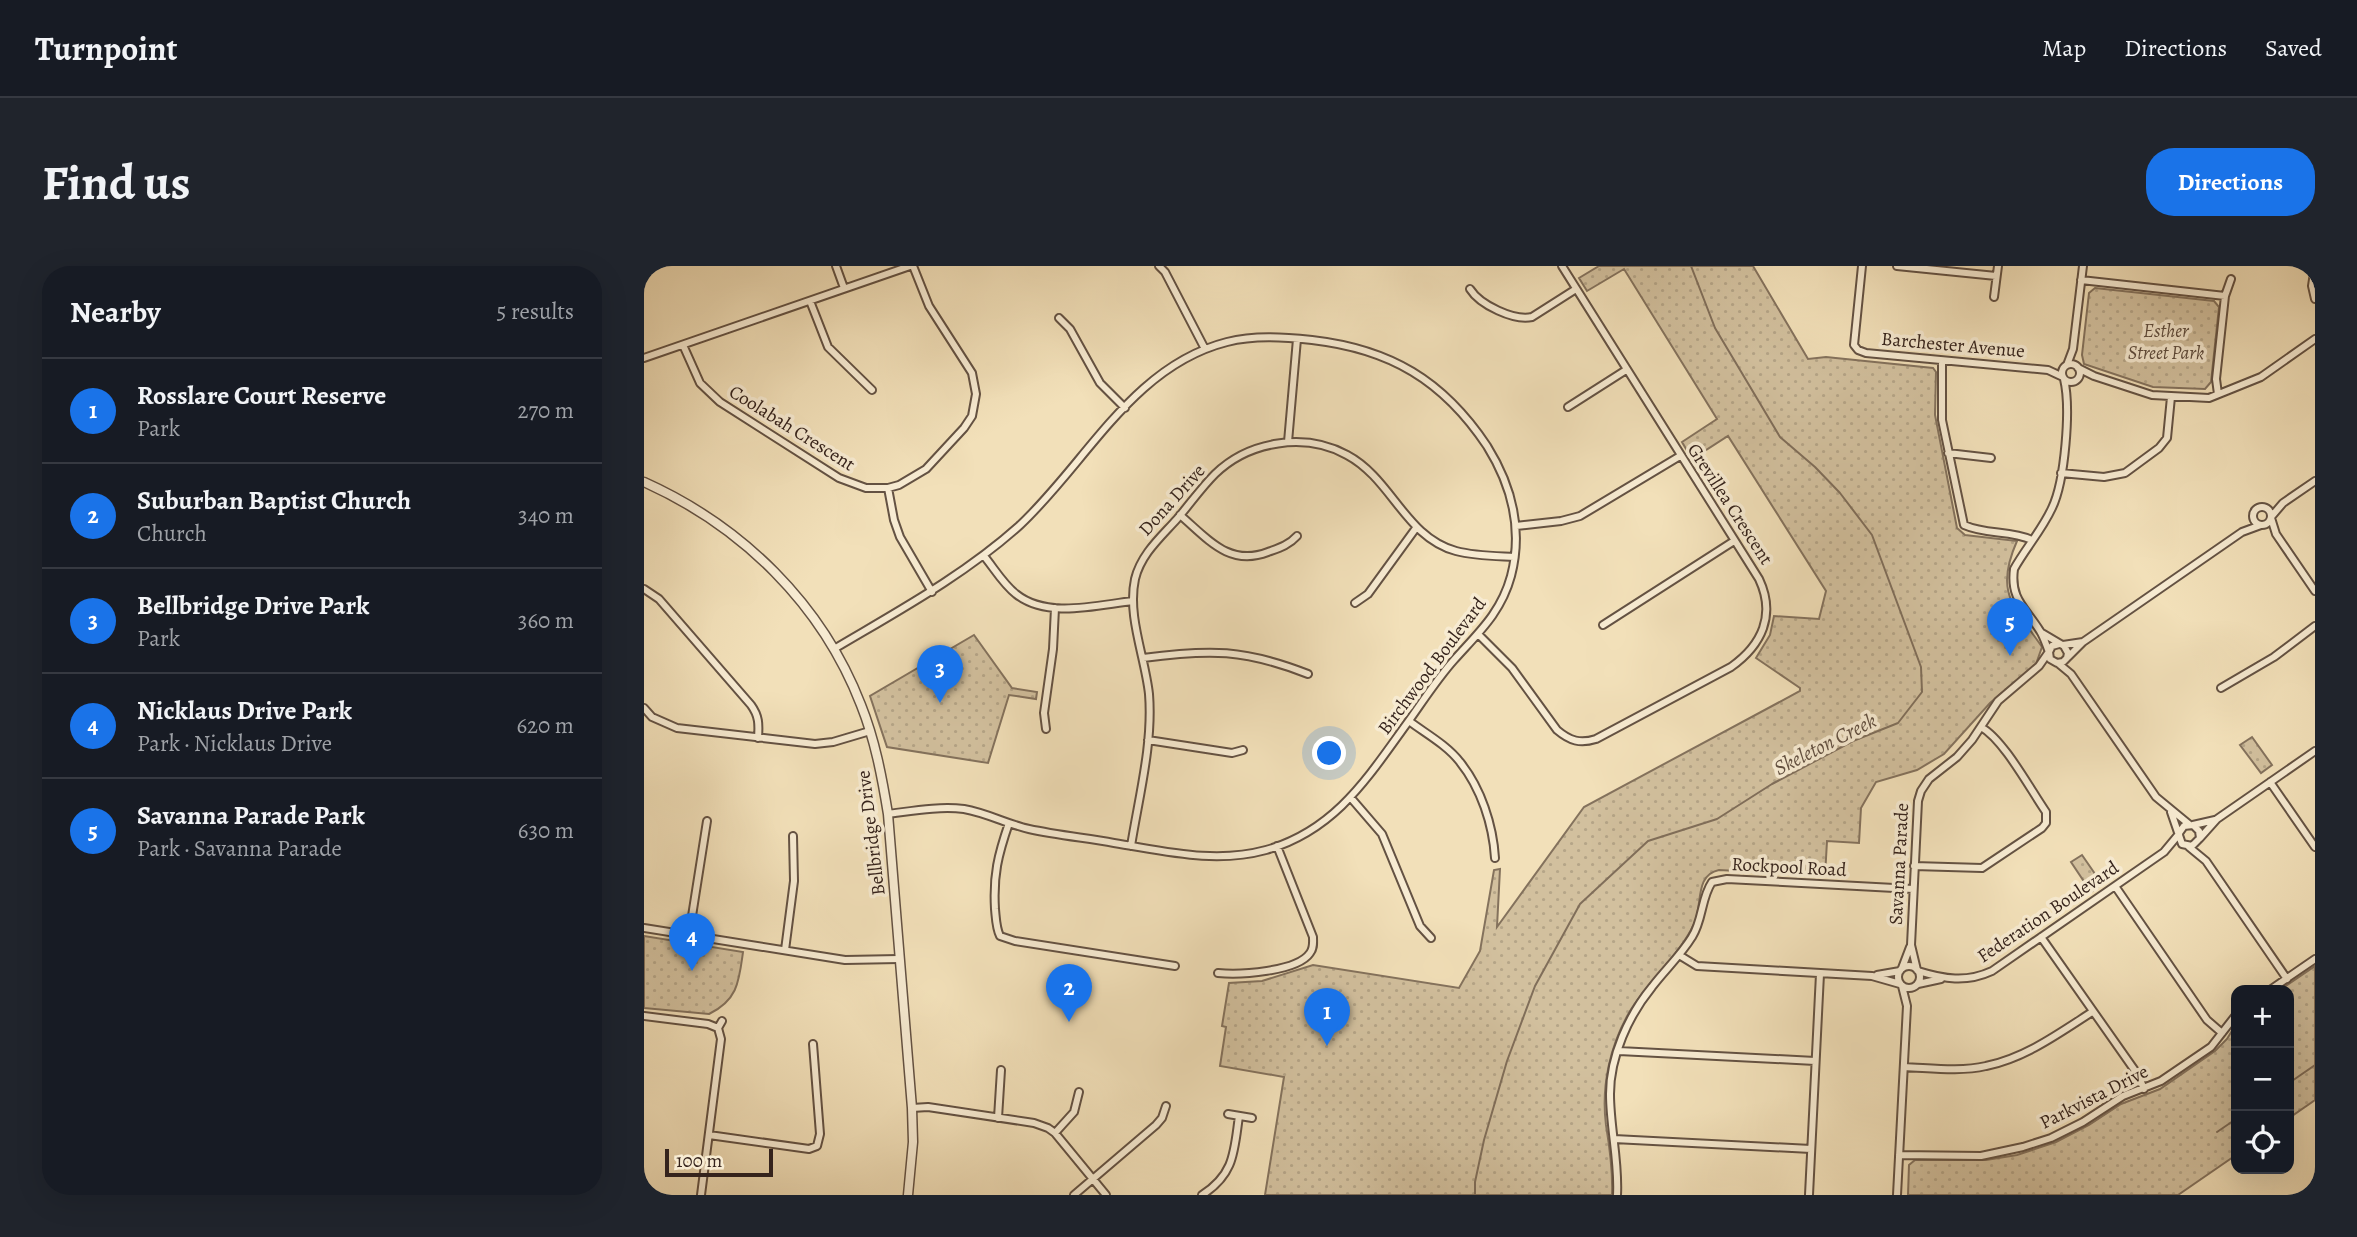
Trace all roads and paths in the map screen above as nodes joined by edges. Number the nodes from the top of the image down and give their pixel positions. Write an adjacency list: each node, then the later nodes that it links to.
1 (836, 266): 13 (street)
2 (911, 266): 13 (street); 48 (street)
3 (1158, 266): 24 (street)
4 (1562, 266): 15 (street, Grevillea Crescent)
5 (1862, 266): 27 (street, Barchester Avenue)
6 (1897, 266): 10 (street)
7 (1998, 266): 10 (street)
8 (2082, 266): 12 (street)
9 (2315, 266): 18 (street)
10 (1996, 276): 17 (street)
11 (2231, 279): 16 (street)
12 (2081, 280): 16 (street); 25 (street)
13 (844, 288): 19 (street)
14 (1470, 289): 15 (street)
15 (1576, 289): 30 (street, Grevillea Crescent)
16 (2225, 296): 36 (street)
17 (1994, 297)
18 (2315, 299)
19 (810, 301): 23 (street); 35 (street)
20 (1059, 318): 40 (street)
21 (1297, 339): 24 (street, Birchwood Boulevard); 41 (street); 55 (street, Birchwood Boulevard)
22 (2315, 339): 36 (street)
23 (683, 345): 26 (street); 48 (street, Coolabah Crescent)
24 (1205, 349): 40 (street, Birchwood Boulevard)
25 (2073, 349): 28 (street); 29 (street)
26 (644, 358)
27 (1942, 361): 31 (street, Barchester Avenue); 42 (street)
28 (2066, 365): 29 (street); 31 (street, Barchester Avenue); 33 (street)
29 (2078, 368): 32 (street); 34 (street)
30 (1626, 370): 39 (street); 43 (street, Grevillea Crescent)
31 (2048, 370): 33 (street, Barchester Avenue)
32 (2094, 376): 34 (street); 37 (street)
33 (2064, 378): 34 (street); 38 (street)
34 (2077, 379): 38 (street)
35 (872, 390)
36 (2218, 394): 37 (street)
37 (2171, 397): 45 (street)
38 (2068, 398): 45 (street)
39 (1568, 407)
40 (1125, 408): 62 (street, Birchwood Boulevard)
41 (1288, 442): 51 (street, Dona Drive); 56 (street, Dona Drive)
42 (1948, 453): 44 (street); 60 (street)
43 (1680, 456): 55 (street); 61 (street, Grevillea Crescent)
44 (1991, 458)
45 (2061, 473): 60 (street)
46 (2315, 481): 49 (street)
47 (644, 482): 76 (street, Bellbridge Drive)
48 (888, 488): 66 (street)
49 (2283, 503): 50 (street); 53 (street)
50 (2262, 507): 52 (street); 53 (street)
51 (1180, 515): 59 (street); 67 (street, Dona Drive)
52 (2253, 515): 54 (street); 57 (street)
53 (2271, 517): 54 (street); 58 (street)
54 (2262, 525): 57 (street); 58 (street)
55 (1516, 526): 63 (street, Birchwood Boulevard)
56 (1416, 527): 63 (street, Dona Drive); 68 (street)
57 (2242, 532): 74 (street)
58 (2276, 534): 65 (street)
59 (1297, 536)
60 (2032, 540): 72 (street)
61 (1734, 541): 70 (street); 73 (street, Grevillea Crescent)
62 (984, 556): 66 (street, Birchwood Boulevard); 69 (street)
63 (1514, 557): 73 (street, Birchwood Boulevard)
64 (644, 589): 92 (street)
65 (2315, 591)
66 (932, 592): 76 (street, Birchwood Boulevard)
67 (1133, 601): 69 (street); 78 (street, Dona Drive)
68 (1355, 603)
69 (1055, 608): 90 (street)
70 (1603, 625)
71 (2315, 627): 84 (street)
72 (2042, 633): 75 (street); 77 (street)
73 (1479, 635): 87 (street, Birchwood Boulevard)
74 (2083, 642): 75 (street); 79 (street)
75 (2061, 644): 77 (street); 79 (street)
76 (834, 649): 91 (street, Bellbridge Drive)
77 (2048, 653): 80 (street); 81 (street, Savanna Parade)
78 (1143, 658): 82 (street); 93 (street, Dona Drive)
79 (2067, 658): 80 (street); 83 (street)
80 (2057, 663): 81 (street, Savanna Parade); 83 (street)
81 (2039, 666): 89 (street, Savanna Parade)
82 (1308, 674)
83 (2071, 674): 98 (street)
84 (2221, 688)
85 (644, 708): 86 (street)
86 (652, 717): 88 (street); 92 (street)
87 (1409, 721): 97 (street, Birchwood Boulevard); 112 (street)
88 (644, 724)
89 (1981, 727): 114 (street, Savanna Parade); 114 (street)
90 (1046, 729)
91 (870, 731): 92 (street); 99 (street, Bellbridge Drive)
92 (758, 738)
93 (1148, 740): 94 (street); 107 (street, Dona Drive)
94 (1243, 750)
95 (2315, 751): 96 (street)
96 (2270, 782): 100 (street); 110 (street)
97 (1351, 798): 108 (street, Birchwood Boulevard); 120 (street)
98 (2170, 810): 103 (street); 104 (street)
99 (888, 814): 102 (street, Birchwood Boulevard); 124 (street, Bellbridge Drive)
100 (2217, 819): 103 (street); 106 (street)
101 (707, 821): 118 (street)
102 (1009, 823): 107 (street, Birchwood Boulevard); 126 (street)
103 (2191, 825): 104 (street); 106 (street)
104 (2179, 833): 109 (street); 111 (street, Federation Boulevard)
105 (793, 836): 122 (street)
106 (2200, 838): 109 (street); 113 (street)
107 (1131, 846): 108 (street, Birchwood Boulevard)
108 (1277, 846): 129 (street)
109 (2187, 846): 111 (street, Federation Boulevard); 113 (street)
110 (2315, 847)
111 (2164, 852): 115 (street, Federation Boulevard)
112 (1495, 858)
113 (2206, 861): 133 (street)
114 (1914, 866): 116 (street, Savanna Parade)
115 (2115, 886): 119 (street, Federation Boulevard); 141 (street)
116 (1913, 889): 121 (street, Savanna Parade); 123 (street, Rockpool Road)
117 (644, 928): 118 (street)
118 (689, 935): 122 (street)
119 (2041, 937): 132 (street, Federation Boulevard); 138 (street)
120 (1431, 938)
121 (1911, 945): 127 (street, Savanna Parade); 128 (street, Savanna Parade)
122 (785, 950): 124 (street)
123 (1679, 955): 130 (street); 143 (street, Rockpool Road)
124 (899, 959): 150 (street, Bellbridge Drive)
125 (2315, 959): 133 (street)
126 (1175, 966)
127 (1901, 970): 128 (street); 131 (street); 135 (street)
128 (1917, 970): 132 (street, Federation Boulevard); 134 (street)
129 (1218, 973)
130 (1820, 974): 131 (street); 144 (street)
131 (1872, 976): 135 (street)
132 (1943, 978): 134 (street, Federation Boulevard)
133 (2287, 979): 136 (street)
134 (1917, 984): 135 (street); 137 (street)
135 (1901, 985): 137 (street)
136 (2278, 985)
137 (1907, 1006): 145 (street)
138 (2092, 1012): 145 (street); 147 (street)
139 (644, 1017): 156 (street)
140 (2231, 1021): 141 (street, Parkvista Drive)
141 (2222, 1033): 147 (street, Parkvista Drive)
142 (813, 1044): 158 (street)
143 (1619, 1051): 144 (street); 157 (street, Rockpool Road)
144 (1815, 1061): 159 (street)
145 (1904, 1067): 161 (street)
146 (1001, 1070): 153 (street)
147 (2144, 1088): 161 (street, Parkvista Drive)
148 (1079, 1092): 155 (street)
149 (1166, 1106): 162 (street)
150 (912, 1108): 153 (street); 164 (street, Bellbridge Drive)
151 (1228, 1114): 152 (street)
152 (1239, 1116): 154 (street); 167 (street)
153 (998, 1118): 155 (street)
154 (1252, 1118)
155 (1055, 1133): 162 (street)
156 (709, 1135): 158 (street); 163 (street)
157 (1614, 1139): 159 (street); 168 (street, Rockpool Road)
158 (817, 1146): 160 (street)
159 (1811, 1149): 169 (street)
160 (823, 1151)
161 (1899, 1154): 170 (street)
162 (1093, 1179): 165 (street); 166 (street)
163 (701, 1195)
164 (908, 1195)
165 (1074, 1195)
166 (1106, 1195)
167 (1202, 1195)
168 (1617, 1195)
169 (1809, 1195)
170 (1897, 1195)

